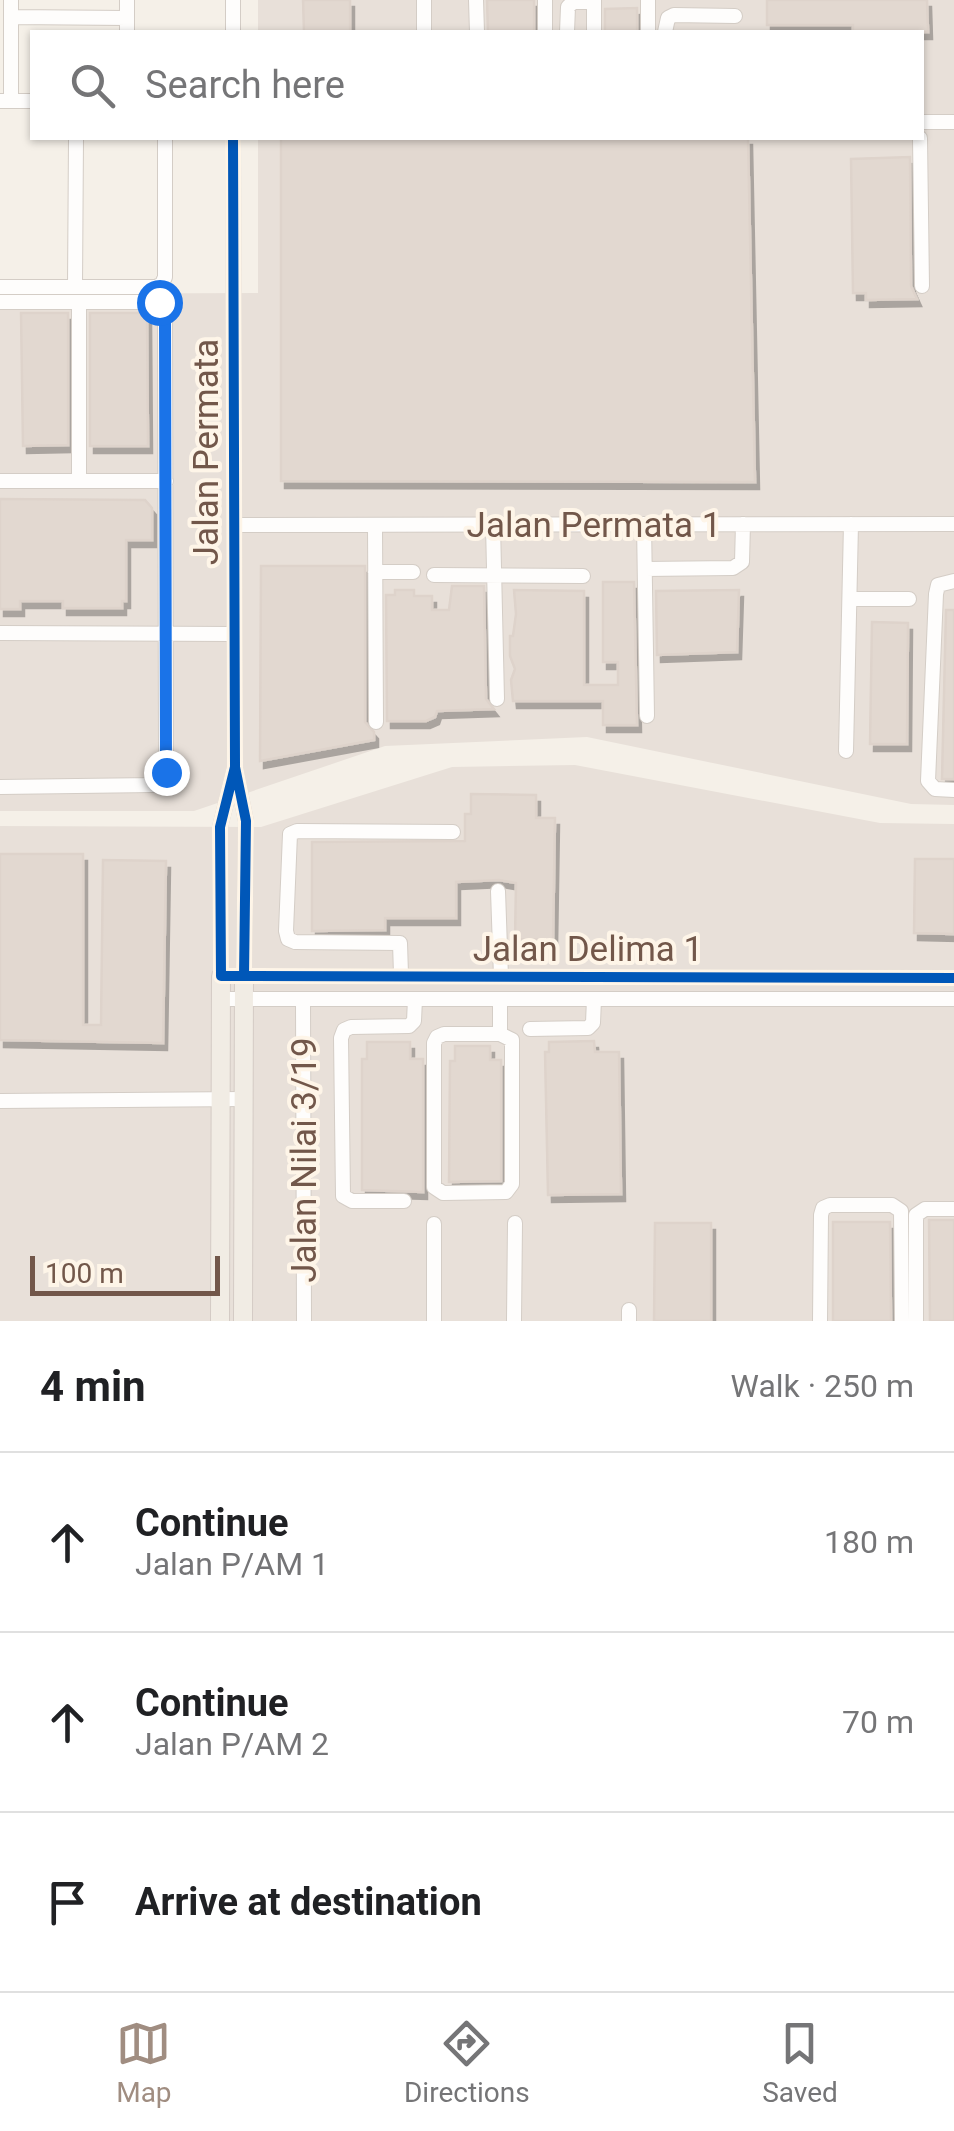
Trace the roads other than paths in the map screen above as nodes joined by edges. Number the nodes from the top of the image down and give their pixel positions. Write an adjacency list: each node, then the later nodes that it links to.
1 (12, 0): 10 (street)
2 (127, 0): 11 (street)
3 (233, 0): 12 (street)
4 (424, 0): 13 (street)
5 (476, 0): 14 (street)
6 (545, 0): 15 (street)
7 (648, 0): 18 (street)
8 (594, 1): 16 (street); 17 (street)
9 (735, 16): 19 (street)
10 (12, 17): 11 (street); 20 (street)
11 (127, 25)
12 (233, 30)
13 (424, 30)
14 (476, 30)
15 (545, 30)
16 (567, 30)
17 (594, 30)
18 (648, 30)
19 (665, 30)
20 (6, 100)
21 (924, 122): 22 (street)
22 (954, 122)
23 (76, 140): 29 (street)
24 (165, 140): 29 (street)
25 (233, 140): 38 (street, Jalan Permata)
26 (920, 140): 27 (street)
27 (922, 286)
28 (0, 287): 29 (street)
29 (77, 294): 30 (street); 32 (street); 33 (street)
30 (0, 302)
31 (0, 481): 32 (street)
32 (80, 481): 33 (street)
33 (166, 481): 51 (street)
34 (644, 524): 35 (street, Jalan Permata 1); 40 (street, Jalan Permata 1); 41 (street)
35 (743, 524): 36 (street, Jalan Permata 1); 41 (street)
36 (851, 524): 37 (street, Jalan Permata 1); 48 (street)
37 (954, 524)
38 (234, 525): 39 (street, Jalan Permata 1); 52 (street, Jalan Permata)
39 (375, 525): 40 (street, Jalan Permata 1); 42 (street)
40 (493, 525): 45 (street)
41 (645, 569): 54 (street)
42 (375, 572): 43 (street); 55 (street)
43 (413, 572)
44 (434, 574): 45 (street)
45 (494, 575): 46 (street); 53 (street)
46 (583, 576)
47 (954, 581): 59 (street)
48 (850, 599): 49 (street); 56 (street)
49 (909, 599)
50 (0, 633): 51 (street)
51 (166, 634): 52 (street); 58 (street)
52 (234, 634): 57 (street, Jalan Permata)
53 (497, 699)
54 (647, 716)
55 (376, 722)
56 (846, 750)
57 (235, 767): 63 (street, Jalan Permata); 64 (street, Jalan Permata)
58 (0, 787)
59 (954, 790)
60 (454, 832): 62 (street)
61 (498, 891): 65 (street)
62 (401, 974): 64 (street, Jalan Delima 1); 65 (street, Jalan Delima 1)
63 (221, 976): 64 (street, Jalan Delima 1); 67 (main road, Jalan Permata)
64 (244, 976): 68 (main road, Jalan Permata)
65 (501, 977): 66 (street, Jalan Delima 1)
66 (954, 978)
67 (220, 999): 68 (street, Jalan Delima 1); 76 (main road, Jalan Permata)
68 (244, 999): 69 (street, Jalan Delima 1); 77 (main road, Jalan Permata)
69 (304, 999): 70 (street, Jalan Delima 1); 85 (street, Jalan Nilai 3/19)
70 (415, 999): 73 (street, Jalan Delima 1); 79 (street)
71 (594, 999): 72 (street, Jalan Delima 1); 73 (street, Jalan Delima 1); 74 (street)
72 (954, 999)
73 (500, 1000): 75 (street)
74 (530, 1029)
75 (500, 1034): 75 (street)
76 (220, 1098): 77 (street); 78 (street); 83 (main road, Jalan Permata)
77 (244, 1100): 84 (main road, Jalan Permata)
78 (0, 1101)
79 (404, 1201)
80 (954, 1209): 90 (street)
81 (515, 1223): 87 (street)
82 (434, 1224): 86 (street)
83 (220, 1321)
84 (243, 1321)
85 (304, 1321)
86 (434, 1321)
87 (514, 1321)
88 (820, 1321): 89 (street)
89 (902, 1321)
90 (916, 1321)

